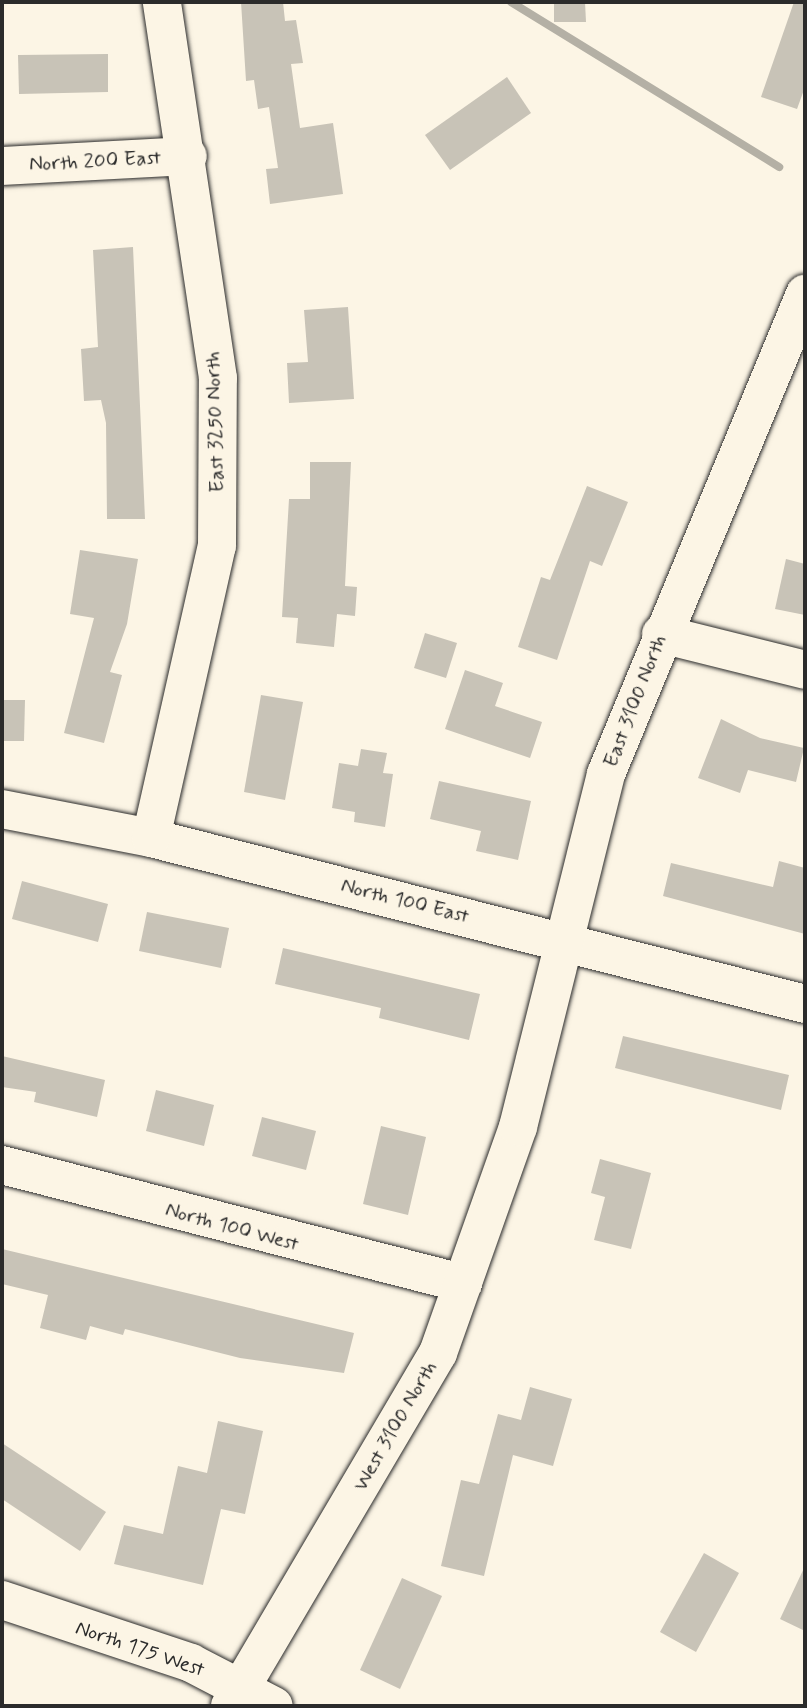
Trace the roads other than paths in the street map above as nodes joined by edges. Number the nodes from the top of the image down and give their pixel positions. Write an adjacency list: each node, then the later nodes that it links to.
1 (162, 2): 2 (street, East 3250 North)
2 (188, 156): 3 (street, North 200 East); 8 (street, East 3250 North)
3 (2, 166)
4 (805, 293): 5 (street, East 3100 North)
5 (661, 634): 6 (street); 9 (street, East 3100 North)
6 (805, 670)
7 (2, 809): 8 (street, North 100 East)
8 (151, 838): 9 (street, North 100 East)
9 (559, 943): 10 (street, North 100 East); 11 (street, East 3100 North)
10 (805, 1003)
11 (518, 1127): 13 (street, West 3100 North)
12 (2, 1166): 13 (street, North 100 West)
13 (463, 1283): 15 (street, West 3100 North)
14 (2, 1600): 15 (street, North 175 West)
15 (235, 1697): 16 (street, North 175 West)
16 (274, 1706)

